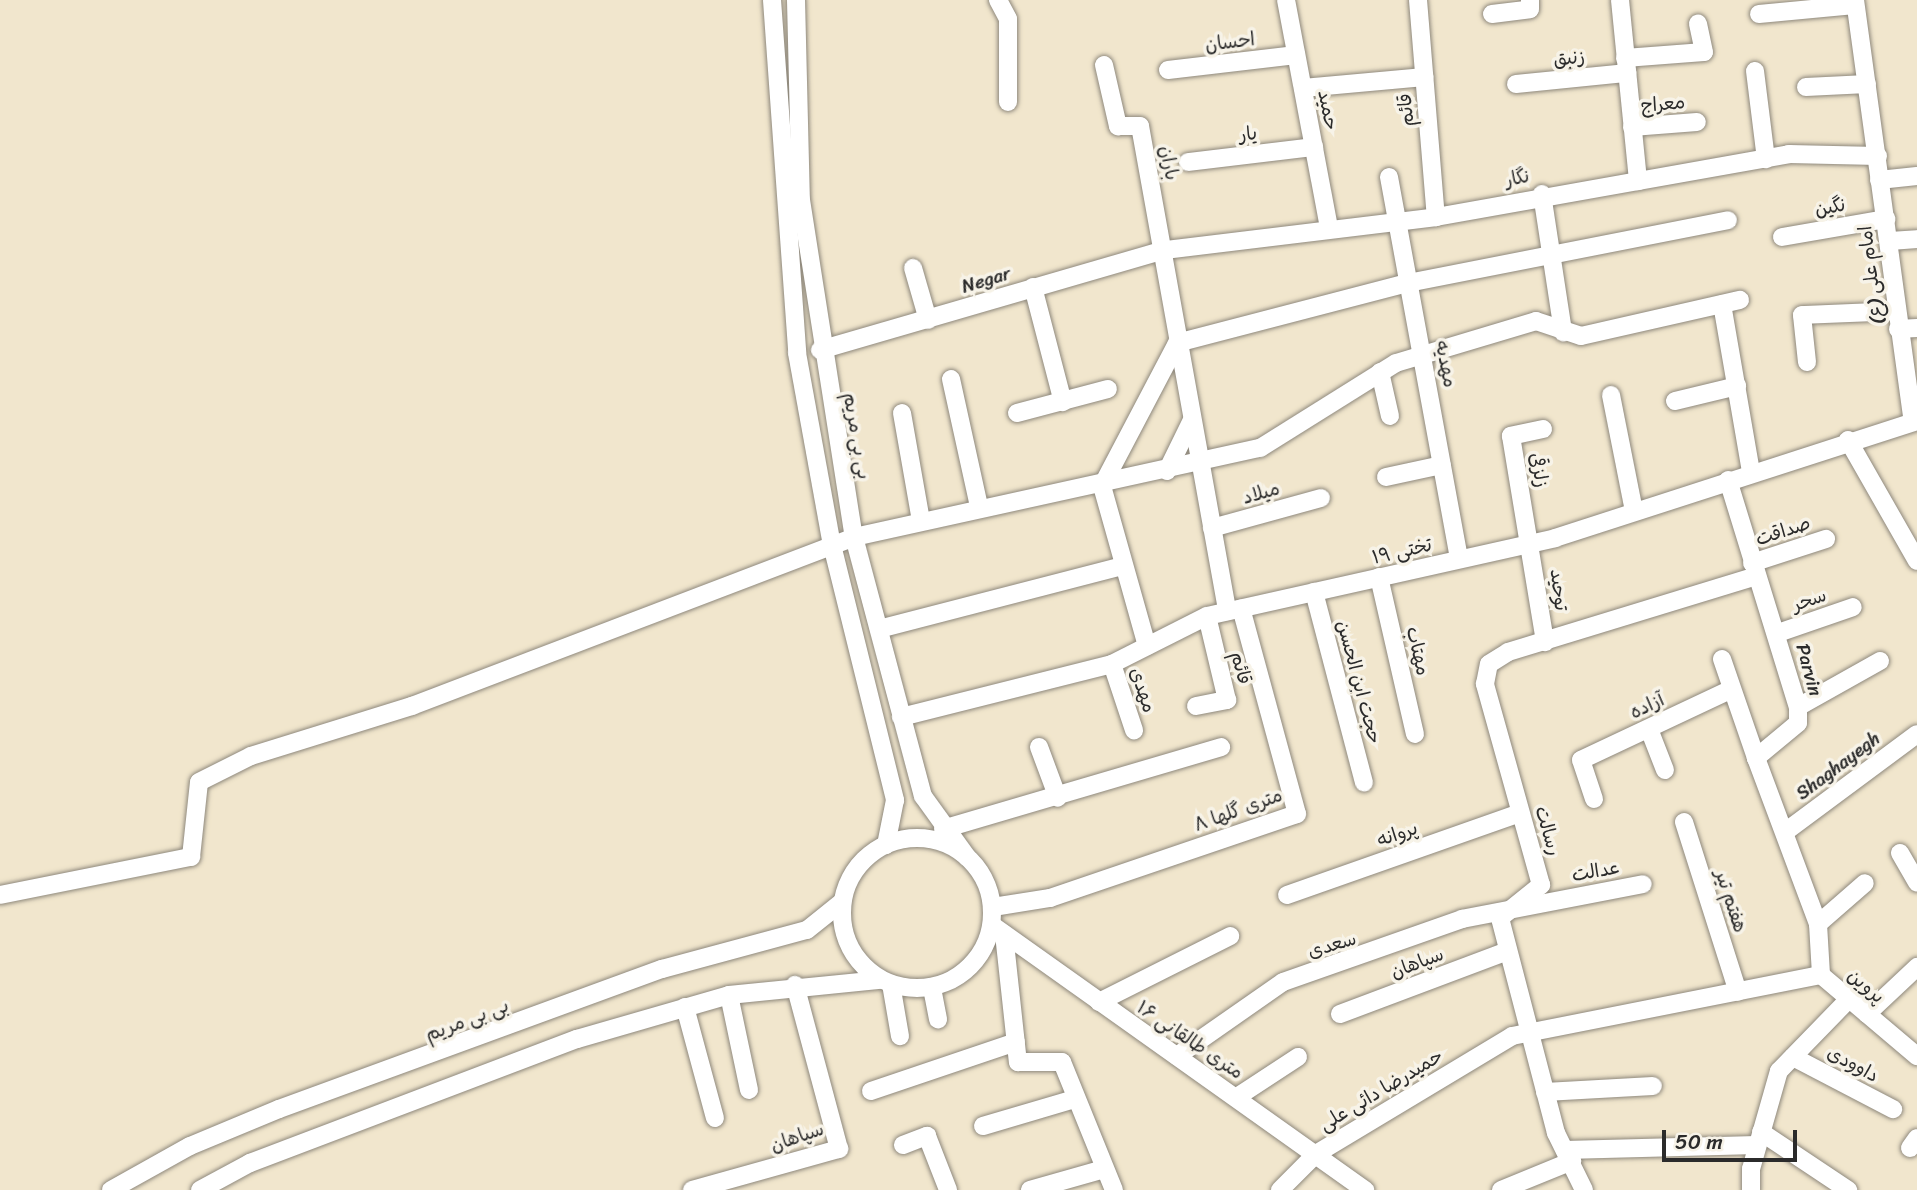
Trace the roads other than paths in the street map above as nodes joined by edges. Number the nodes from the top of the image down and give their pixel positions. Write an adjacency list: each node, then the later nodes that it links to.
1 (772, 0): 85 (street)
2 (796, 0): 53 (street, بی بی مریم)
3 (998, 0): 22 (street)
4 (1286, 0): 12 (street, حمید)
5 (1418, 0): 17 (street, قائم)
6 (1530, 0): 9 (street)
7 (1620, 0): 14 (street)
8 (1855, 2): 10 (street); 19 (street, امام علی (ع))
9 (1492, 14)
10 (1759, 14)
11 (1698, 24): 14 (street)
12 (1296, 55): 15 (street, احسان); 21 (street, حمید)
13 (1104, 65): 42 (street, باران)
14 (1626, 66): 18 (street, زنبق); 24 (street)
15 (1168, 70)
16 (1755, 71): 27 (street)
17 (1425, 76): 21 (street); 34 (street, قائم)
18 (1516, 84)
19 (1867, 84): 20 (street); 26 (street, امام علی (ع))
20 (1807, 87)
21 (1303, 88): 25 (street, حمید)
22 (1008, 102)
23 (1697, 122): 24 (street, معراج)
24 (1632, 127): 32 (street)
25 (1314, 147): 28 (street, یار); 38 (street, حمید)
26 (1878, 156): 27 (street, نگار); 31 (street, امام علی (ع))
27 (1766, 159): 32 (street, نگار)
28 (1188, 162)
29 (1917, 176): 31 (street)
30 (1389, 177): 37 (street, مهدیه)
31 (1879, 180): 35 (street, امام علی (ع))
32 (1638, 181): 33 (street, نگار)
33 (1542, 194): 34 (street, نگار); 43 (street)
34 (1436, 217): 37 (street, نگار)
35 (1886, 219): 39 (street, نگین); 41 (street, امام علی (ع))
36 (1728, 220): 43 (street)
37 (1396, 221): 38 (street, نگار); 45 (street, مهدیه)
38 (1329, 228): 42 (street, نگار)
39 (1782, 237)
40 (1917, 239): 41 (street)
41 (1890, 241): 47 (street, امام علی (ع))
42 (1165, 250): 46 (street, Negar); 52 (street)
43 (1551, 255): 45 (street); 51 (street)
44 (913, 268): 48 (street)
45 (1408, 284): 52 (street); 54 (street, مهدیه)
46 (1033, 287): 48 (street, Negar); 62 (street)
47 (1896, 311): 50 (street, امام علی (ع)); 55 (street)
48 (929, 320): 53 (street, Negar)
49 (1917, 328): 50 (street)
50 (1899, 329): 67 (street, امام علی (ع))
51 (1563, 332): 54 (street); 58 (street)
52 (1177, 343): 66 (street); 76 (street)
53 (820, 350): 82 (street, بی بی مریم)
54 (1423, 356): 56 (street); 71 (street, مهدیه)
55 (1807, 362)
56 (1380, 372): 65 (street); 70 (street)
57 (951, 379): 78 (street)
58 (1737, 386): 61 (street); 73 (street)
59 (1108, 389): 62 (street)
60 (1611, 395): 79 (street)
61 (1675, 401)
62 (1063, 402): 64 (street)
63 (902, 413): 80 (street)
64 (1017, 413)
65 (1390, 416)
66 (1192, 419): 70 (street); 72 (street)
67 (1915, 421): 69 (street, تختی ۱۹)
68 (1543, 429): 84 (street, زلزقی)
69 (1848, 440): 73 (street, تختی ۱۹); 87 (street)
70 (1201, 464): 72 (street); 81 (street)
71 (1443, 465): 74 (street); 86 (street, مهدیه)
72 (1167, 471): 76 (street)
73 (1751, 472): 75 (street, تختی ۱۹)
74 (1386, 477)
75 (1728, 480): 79 (street, تختی ۱۹); 89 (street, Parvin)
76 (1102, 486): 78 (street); 88 (street)
77 (1321, 498): 81 (street, میلاد)
78 (979, 506): 80 (street)
79 (1634, 511): 84 (street, تختی ۱۹)
80 (921, 521): 82 (street)
81 (1212, 528): 93 (street)
82 (854, 537): 85 (street); 95 (street, بی بی مریم)
83 (1826, 539): 89 (street, صداقت)
84 (1531, 543): 86 (street, تختی ۱۹); 97 (street, توحید)
85 (832, 545): 122 (street); 128 (street)
86 (1459, 559): 90 (street, تختی ۱۹)
87 (1917, 561)
88 (1122, 566): 95 (street); 98 (street)
89 (1754, 570): 96 (street, Parvin); 97 (street, صداقت)
90 (1379, 577): 91 (street, تختی ۱۹); 109 (street, مهتاب)
91 (1314, 592): 93 (street, تختی ۱۹); 115 (street, حجت ابن الحسن)
92 (1853, 607): 96 (street, سحر)
93 (1234, 610): 94 (street, تختی ۱۹); 132 (street, ۸ متری گلها)
94 (1207, 615): 98 (street, تختی ۱۹); 104 (street, قائم)
95 (879, 629): 106 (street, بی بی مریم)
96 (1778, 633): 105 (street, Parvin)
97 (1545, 642): 102 (street, صداقت)
98 (1147, 646): 101 (street, تختی ۱۹)
99 (1722, 659): 103 (street)
100 (1880, 661): 105 (street)
101 (1112, 664): 106 (street, تختی ۱۹); 108 (street, مهدی)
102 (1489, 664): 118 (street, رسالت)
103 (1730, 690): 107 (street, آزاده); 113 (street)
104 (1196, 706)
105 (1798, 707): 113 (street, Parvin)
106 (901, 718): 120 (street, بی بی مریم)
107 (1649, 729): 114 (street); 117 (street, آزاده)
108 (1134, 730)
109 (1415, 734)
110 (1917, 734): 121 (street, Shaghayegh)
111 (1039, 747): 116 (street)
112 (1221, 747): 116 (street)
113 (1756, 758): 121 (street)
114 (1665, 769)
115 (1364, 783)
116 (1058, 798): 120 (street)
117 (1594, 799)
118 (1520, 813): 129 (street, پروانه); 131 (street, رسالت)
119 (1684, 822): 141 (street, هفتم تیر)
120 (943, 828): 124 (street, بی بی مریم)
121 (1785, 832): 133 (street)
122 (886, 845): 124 (street); 130 (street)
123 (1900, 852): 125 (street)
124 (967, 857): 132 (street)
125 (1917, 882)
126 (1865, 883): 133 (street)
127 (1643, 884): 131 (street, عدالت)
128 (0, 895)
129 (1287, 895)
130 (842, 902): 138 (street); 171 (street, بی بی مریم)
131 (1515, 906): 135 (street, رسالت); 152 (street, سعدی)
132 (996, 922): 140 (street); 144 (street, ۱۶ متری طالقانی); 151 (street)
133 (1818, 923): 137 (street)
134 (1230, 936): 144 (street)
135 (1508, 951): 146 (street, سپاهان); 149 (street, رسالت)
136 (1917, 967): 147 (street)
137 (1821, 975): 141 (street); 143 (street, پروین)
138 (886, 982): 139 (street); 140 (street); 150 (street)
139 (795, 985): 142 (street); 172 (street, سپاهان)
140 (932, 988): 148 (street)
141 (1738, 992): 149 (street)
142 (729, 995): 145 (street); 157 (street)
143 (1849, 999): 147 (street, پروین); 154 (street)
144 (1099, 1002): 152 (street, ۱۶ متری طالقانی)
145 (685, 1007): 163 (street); 170 (street)
146 (1340, 1014)
147 (1867, 1014): 153 (street, پروین)
148 (938, 1019)
149 (1520, 1034): 159 (street, رسالت); 167 (street, حمیدرضا دائی علی)
150 (900, 1035)
151 (1016, 1042): 158 (street); 161 (street)
152 (1177, 1056): 160 (street, ۱۶ متری طالقانی)
153 (1917, 1056)
154 (1793, 1057): 162 (street, داوودی); 165 (street)
155 (1297, 1058): 160 (street)
156 (1653, 1086): 159 (street)
157 (749, 1090)
158 (871, 1091)
159 (1545, 1092): 168 (street, رسالت)
160 (1237, 1097): 167 (street, ۱۶ متری طالقانی)
161 (1074, 1099): 164 (street); 169 (street)
162 (1893, 1109)
163 (715, 1118)
164 (984, 1126)
165 (1759, 1138): 168 (street); 180 (street); 181 (street)
166 (903, 1145): 173 (street)
167 (1316, 1154): 176 (street, حمیدرضا دائی علی); 177 (street, ۱۶ متری طالقانی)
168 (1569, 1156): 178 (street); 179 (street, رسالت)
169 (1104, 1169): 174 (street); 175 (street)
170 (204, 1189)
171 (111, 1190)
172 (692, 1190)
173 (948, 1190)
174 (1030, 1190)
175 (1114, 1190)
176 (1280, 1190)
177 (1365, 1190)
178 (1501, 1190)
179 (1584, 1190)
180 (1751, 1190)
181 (1849, 1190)

